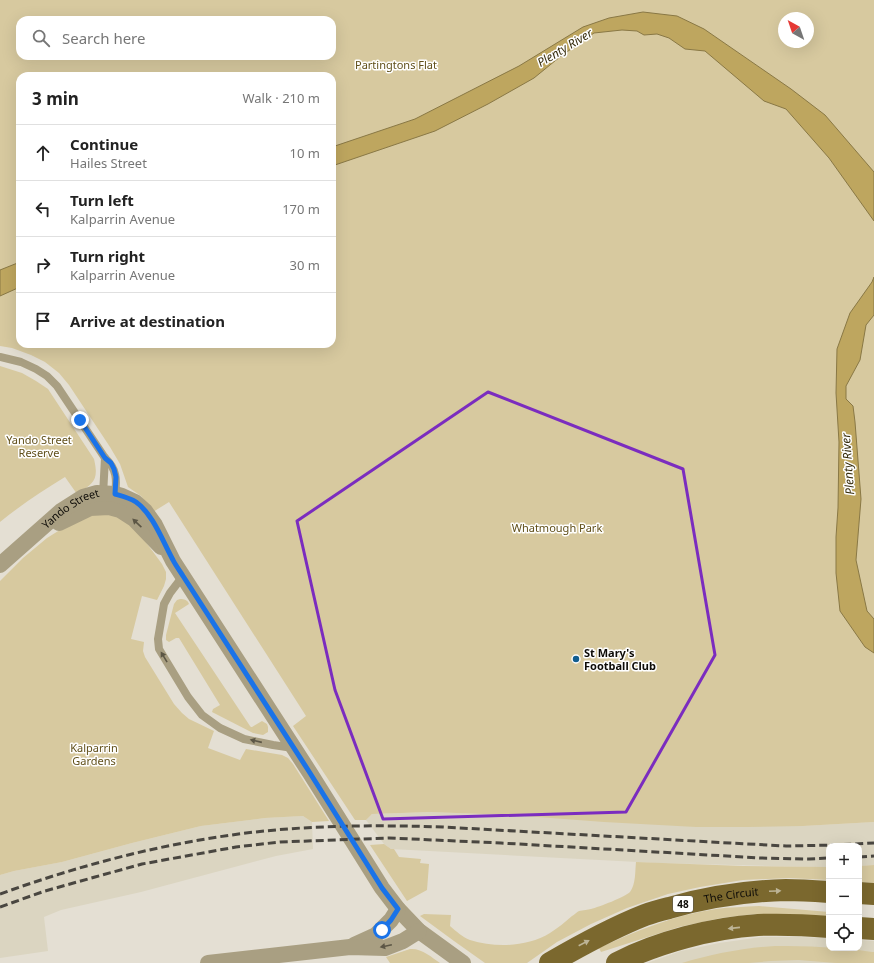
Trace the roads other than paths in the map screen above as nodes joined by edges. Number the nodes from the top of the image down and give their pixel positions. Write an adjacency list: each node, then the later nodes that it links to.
1 (0, 357): 2 (lane)
2 (105, 458): 3 (lane); 3 (lane)
3 (109, 498): 4 (street, Yando Street); 5 (street)
4 (0, 565)
5 (183, 576): 6 (street); 6 (lane, one-way to 5)
6 (294, 748): 10 (street)
7 (826, 892): 18 (main road, The Circuit / 48, one-way to 7)
8 (862, 894): 9 (main road)
9 (874, 894)
10 (398, 909): 14 (street); 15 (street)
11 (826, 927): 19 (main road, one-way to 19)
12 (862, 928): 13 (main road)
13 (874, 929)
14 (419, 931): 15 (street, one-way to 15); 17 (street)
15 (350, 947): 16 (street)
16 (208, 963)
17 (463, 963)
18 (550, 963)
19 (617, 963)

